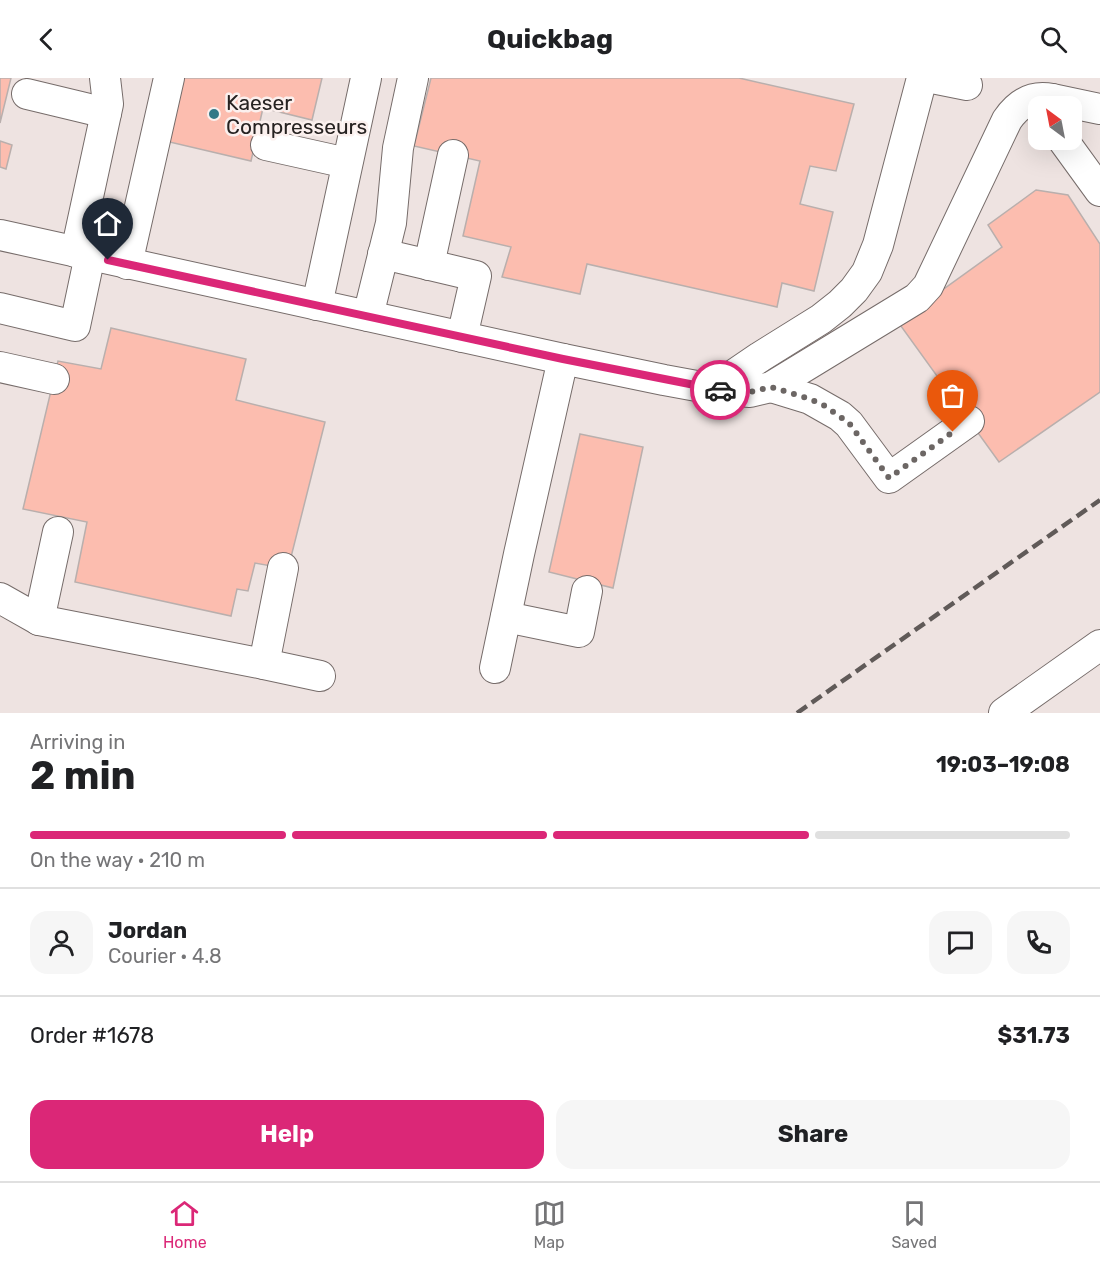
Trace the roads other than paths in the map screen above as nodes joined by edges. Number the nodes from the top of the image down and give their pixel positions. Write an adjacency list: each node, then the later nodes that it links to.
1 (105, 78): 12 (street)
2 (169, 78): 21 (street)
3 (366, 78): 16 (street)
4 (413, 78): 20 (street)
5 (922, 78): 31 (street)
6 (932, 78): 7 (street)
7 (967, 85)
8 (27, 94): 12 (street)
9 (1028, 101): 30 (street)
10 (1082, 107): 11 (street)
11 (1100, 109)
12 (106, 113): 19 (street)
13 (266, 145): 16 (street)
14 (1070, 150): 17 (street)
15 (453, 155): 22 (street)
16 (347, 163): 23 (street)
17 (1100, 190)
18 (0, 235): 19 (street)
19 (83, 254): 21 (street); 24 (street)
20 (383, 254): 22 (street); 25 (street)
21 (127, 264): 23 (street)
22 (429, 265): 26 (street)
23 (317, 305): 25 (street)
24 (0, 308)
25 (368, 316): 26 (street)
26 (462, 337): 27 (street)
27 (563, 359): 31 (street); 37 (street)
28 (0, 367): 29 (street)
29 (54, 379)
30 (771, 387): 31 (street); 32 (street)
31 (713, 389)
32 (969, 421)
33 (58, 532): 38 (street)
34 (283, 568): 40 (street)
35 (587, 591): 37 (street)
36 (0, 598): 38 (street)
37 (506, 617): 41 (street)
38 (39, 620): 40 (street)
39 (1100, 645): 43 (street)
40 (264, 664): 42 (street)
41 (495, 668)
42 (320, 676)
43 (1004, 713)

